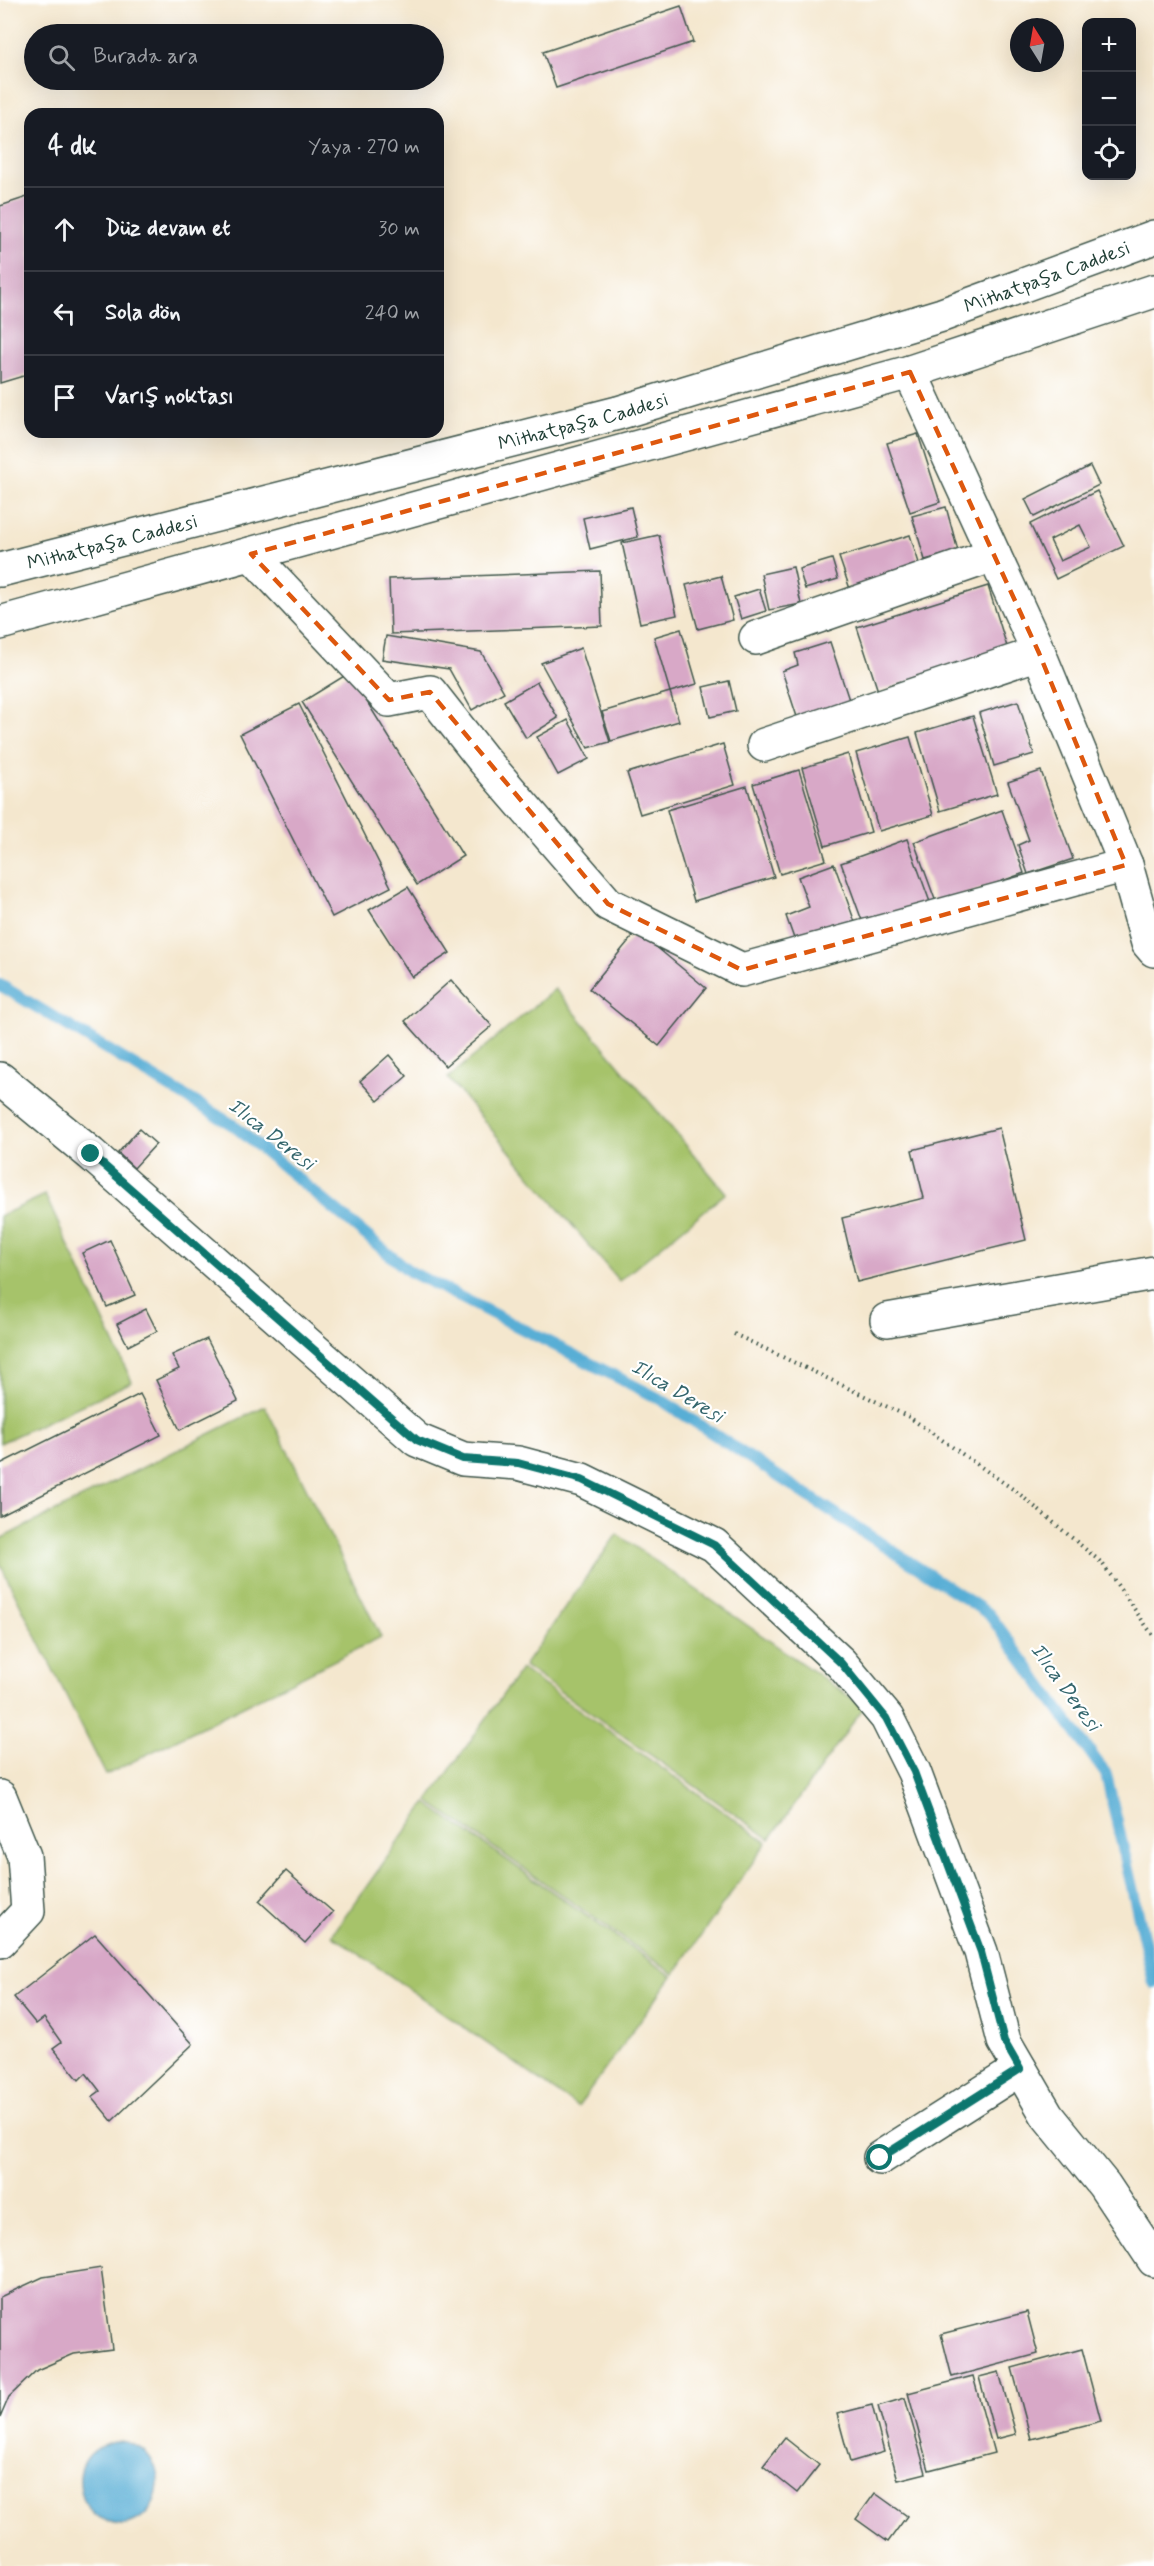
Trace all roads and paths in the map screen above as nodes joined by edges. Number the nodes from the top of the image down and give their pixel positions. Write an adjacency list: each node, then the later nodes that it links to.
1 (1154, 237): 6 (street, Mithatpaşa Caddesi)
2 (1154, 291): 3 (street, Mithatpaşa Caddesi)
3 (910, 372): 4 (street, Mithatpaşa Caddesi); 5 (street)
4 (250, 554): 7 (street, Mithatpaşa Caddesi); 11 (street)
5 (994, 555): 8 (street); 9 (street)
6 (0, 570)
7 (0, 623)
8 (756, 638)
9 (1039, 653): 10 (street); 11 (street)
10 (764, 745)
11 (1126, 864): 12 (street)
12 (1154, 950)
13 (0, 1079): 22 (street)
14 (1154, 1274): 15 (street)
15 (1119, 1280): 16 (street); 17 (street)
16 (1154, 1290)
17 (887, 1320)
18 (734, 1334): 19 (path)
19 (1154, 1637)
20 (0, 1797): 21 (street)
21 (0, 1941)
22 (1020, 2069): 23 (street); 24 (street)
23 (880, 2158)
24 (1154, 2260)

